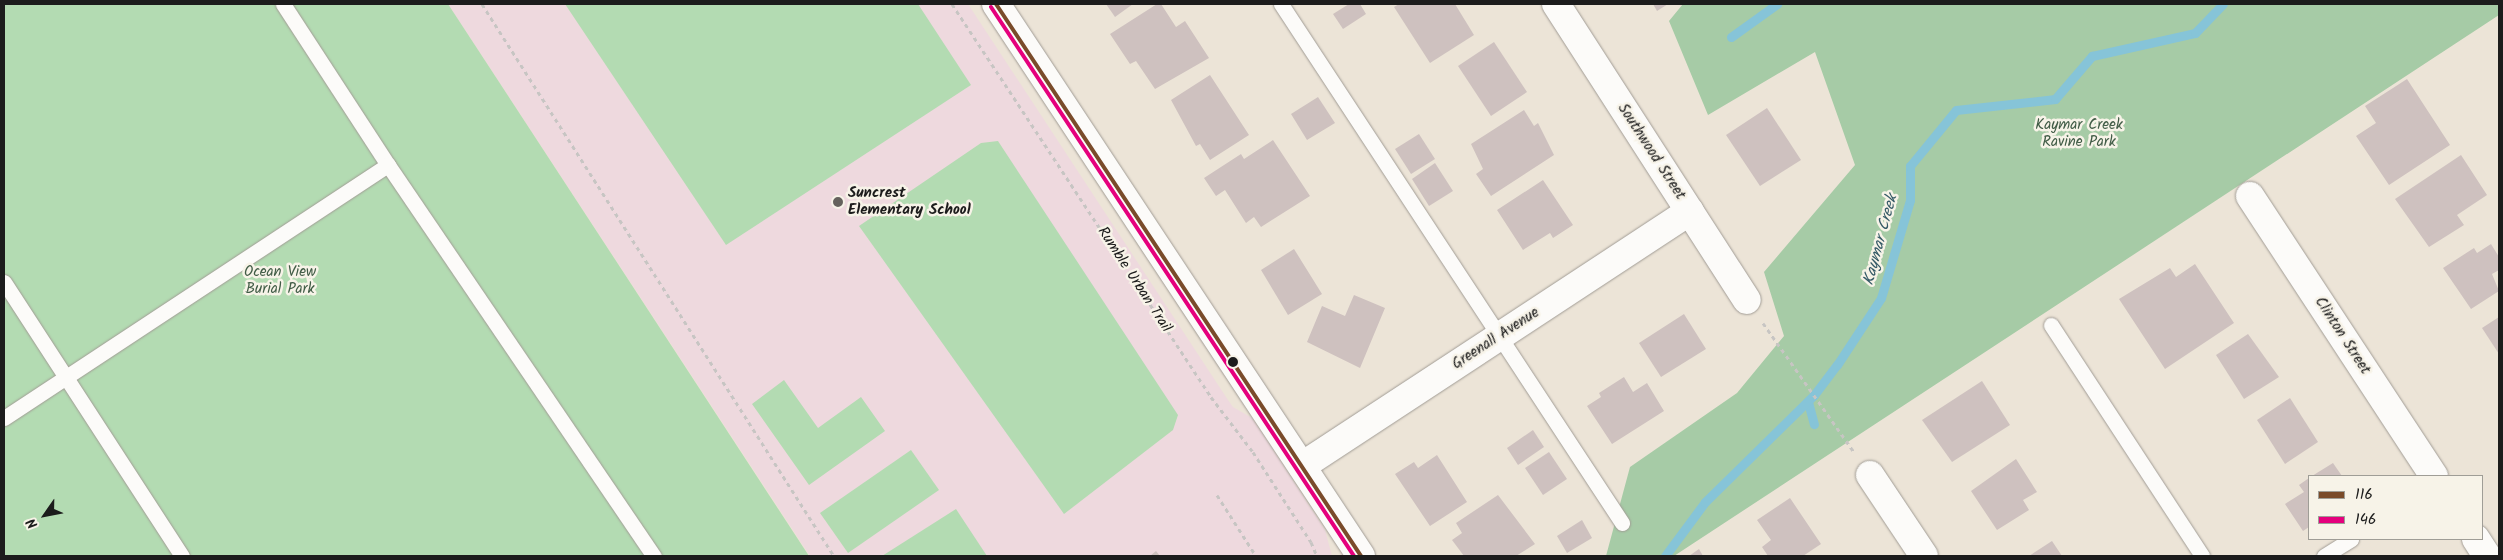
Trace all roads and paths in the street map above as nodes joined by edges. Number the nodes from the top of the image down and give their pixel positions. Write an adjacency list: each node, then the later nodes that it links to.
1 (283, 4): 7 (lane)
2 (482, 4): 25 (path)
3 (952, 4): 27 (path, Rumble Urban Trail)
4 (996, 4): 16 (street)
5 (1281, 4): 13 (lane)
6 (1556, 4): 9 (street, Southwood Street)
7 (388, 165): 14 (lane); 24 (lane)
8 (2250, 196): 18 (street, Clinton Street)
9 (1690, 212): 11 (street, Southwood Street); 13 (street, Greenall Avenue)
10 (4, 282): 14 (lane)
11 (1747, 300): 17 (path)
12 (2051, 325): 30 (lane)
13 (1500, 337): 16 (street, Greenall Avenue); 20 (lane)
14 (66, 378): 15 (lane); 23 (lane)
15 (4, 418)
16 (1302, 466): 28 (street)
17 (1870, 475): 29 (street)
18 (2433, 475)
19 (1217, 495): 26 (path)
20 (1622, 523)
21 (2349, 540): 31 (lane)
22 (2477, 540): 32 (street)
23 (182, 556)
24 (654, 556)
25 (834, 556)
26 (1256, 556)
27 (1317, 556)
28 (1361, 556)
29 (1924, 556)
30 (2202, 556)
31 (2324, 556)
32 (2487, 556)

